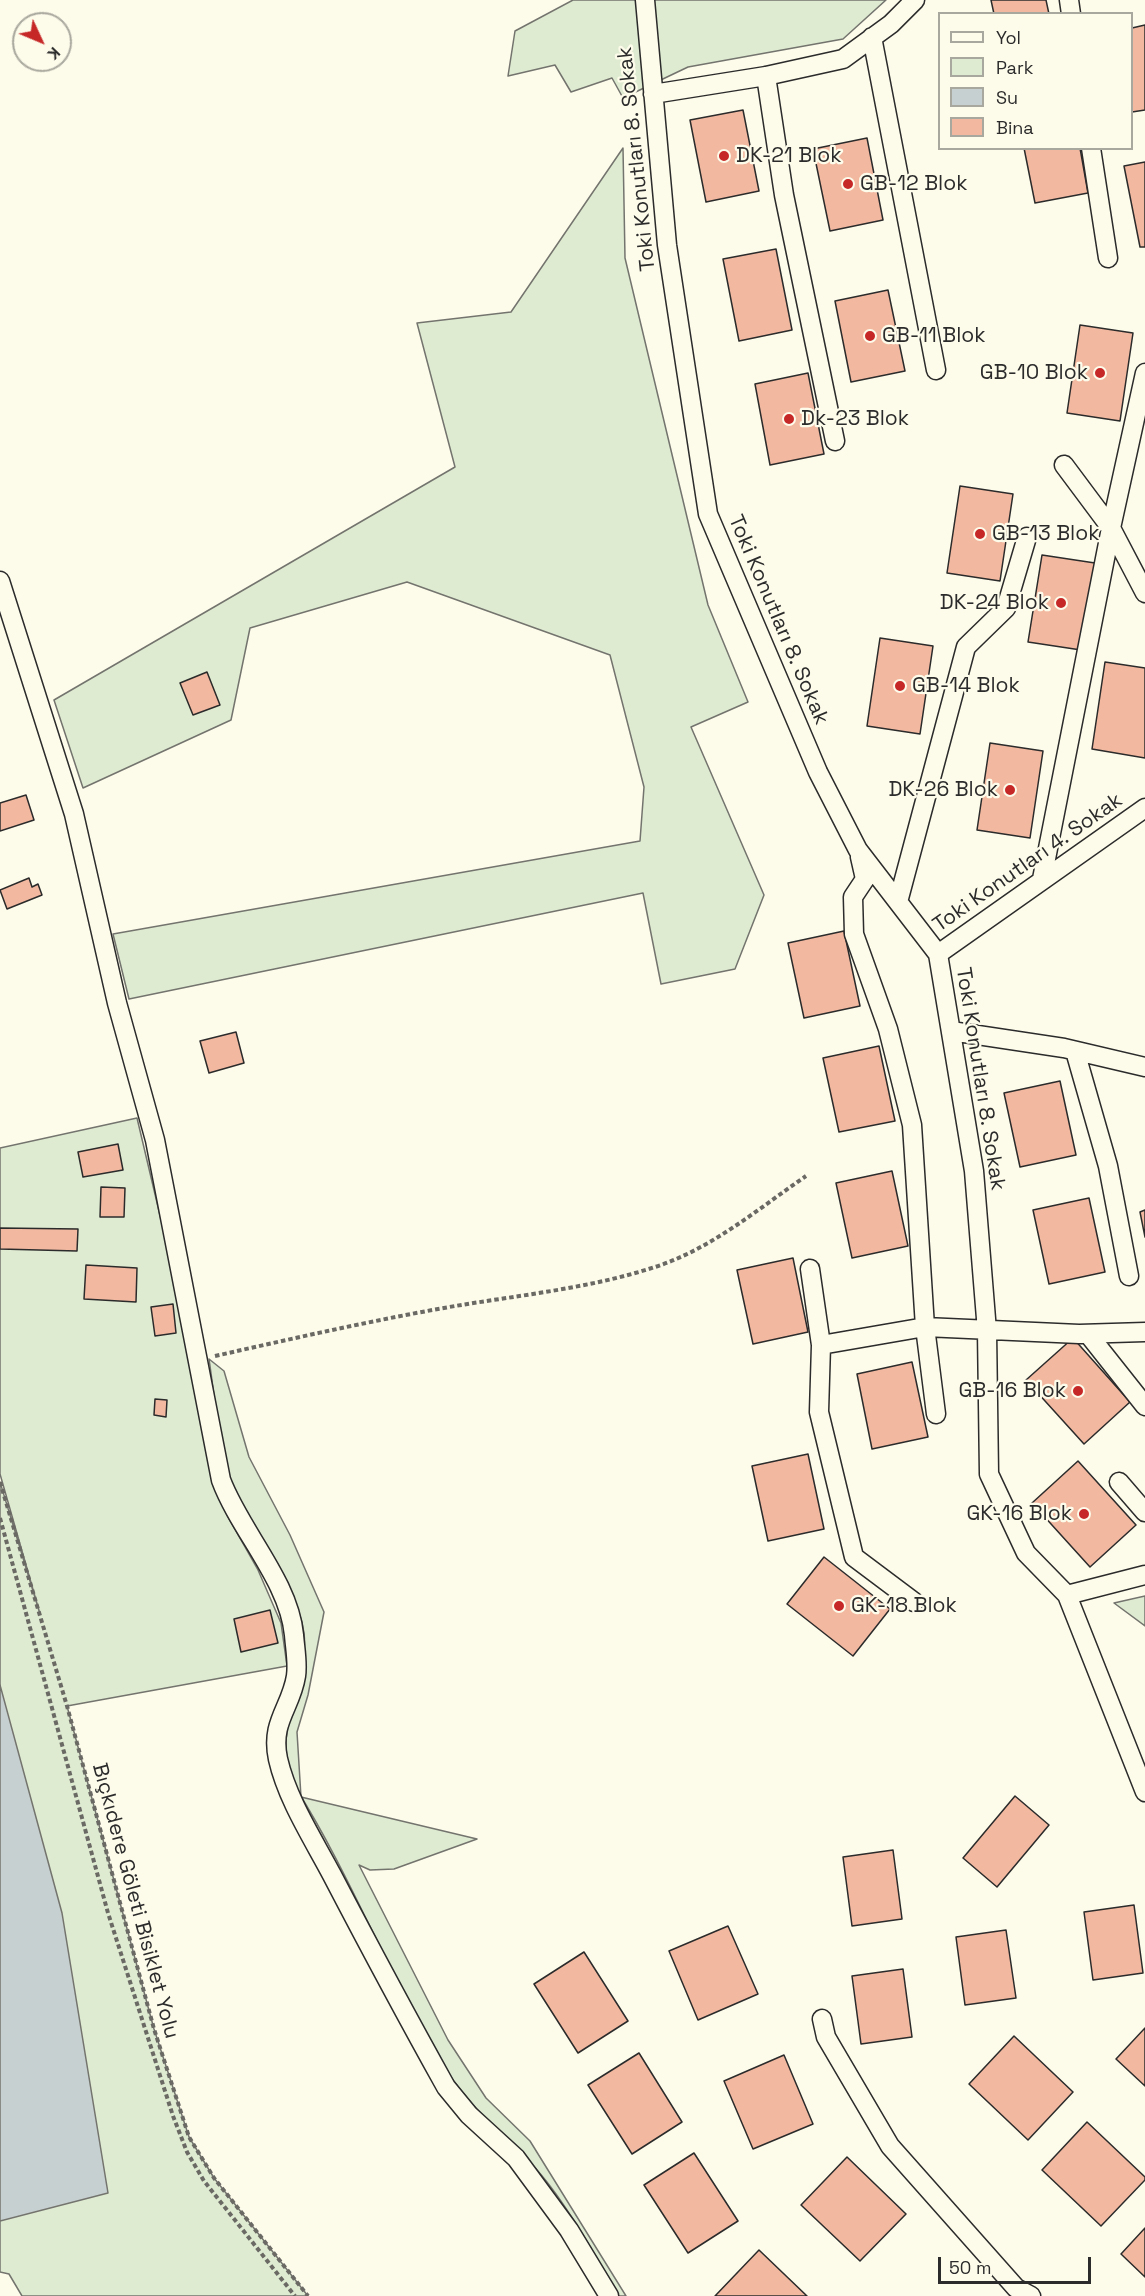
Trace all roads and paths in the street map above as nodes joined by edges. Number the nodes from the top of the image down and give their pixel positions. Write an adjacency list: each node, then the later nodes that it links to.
1 (645, 0): 5 (street, Toki Konutları 8. Sokak)
2 (915, 0): 3 (street)
3 (872, 37): 4 (street); 8 (street)
4 (766, 76): 5 (street); 10 (street)
5 (653, 94): 17 (street, Toki Konutları 8. Sokak)
6 (1091, 150): 7 (street)
7 (1108, 258)
8 (936, 370)
9 (1145, 373): 12 (street)
10 (835, 441)
11 (1064, 465): 12 (street)
12 (1111, 528): 15 (street); 18 (street)
13 (1028, 537): 19 (street)
14 (0, 581): 32 (street)
15 (1145, 593)
16 (1145, 808): 18 (street, Toki Konutları 4. Sokak)
17 (858, 850): 19 (street, Toki Konutları 8. Sokak); 27 (street)
18 (1042, 879): 20 (street, Toki Konutları 4. Sokak)
19 (898, 902): 20 (street, Toki Konutları 8. Sokak)
20 (938, 954): 21 (street, Toki Konutları 8. Sokak)
21 (951, 1031): 22 (street); 28 (street, Toki Konutları 8. Sokak)
22 (1075, 1050): 23 (street); 26 (street)
23 (1145, 1067)
24 (806, 1176): 32 (path)
25 (810, 1269): 31 (street)
26 (1129, 1276)
27 (925, 1327): 28 (street); 31 (street); 34 (street)
28 (987, 1331): 30 (street); 40 (street, Toki Konutları 8. Sokak)
29 (1145, 1332): 30 (street)
30 (1088, 1334): 33 (street)
31 (821, 1345): 41 (street)
32 (199, 1360): 46 (street)
33 (1145, 1406)
34 (936, 1414)
35 (0, 1482): 45 (path, Bıçkıdere Göleti Bisiklet Yolu)
36 (1119, 1482): 37 (street)
37 (1145, 1512)
38 (0, 1518): 44 (path)
39 (1145, 1575): 40 (street)
40 (1067, 1595): 42 (street, Toki Konutları 8. Sokak)
41 (914, 1602)
42 (1145, 1792)
43 (822, 2019): 47 (street)
44 (295, 2296)
45 (308, 2296)
46 (609, 2296)
47 (1031, 2296)

